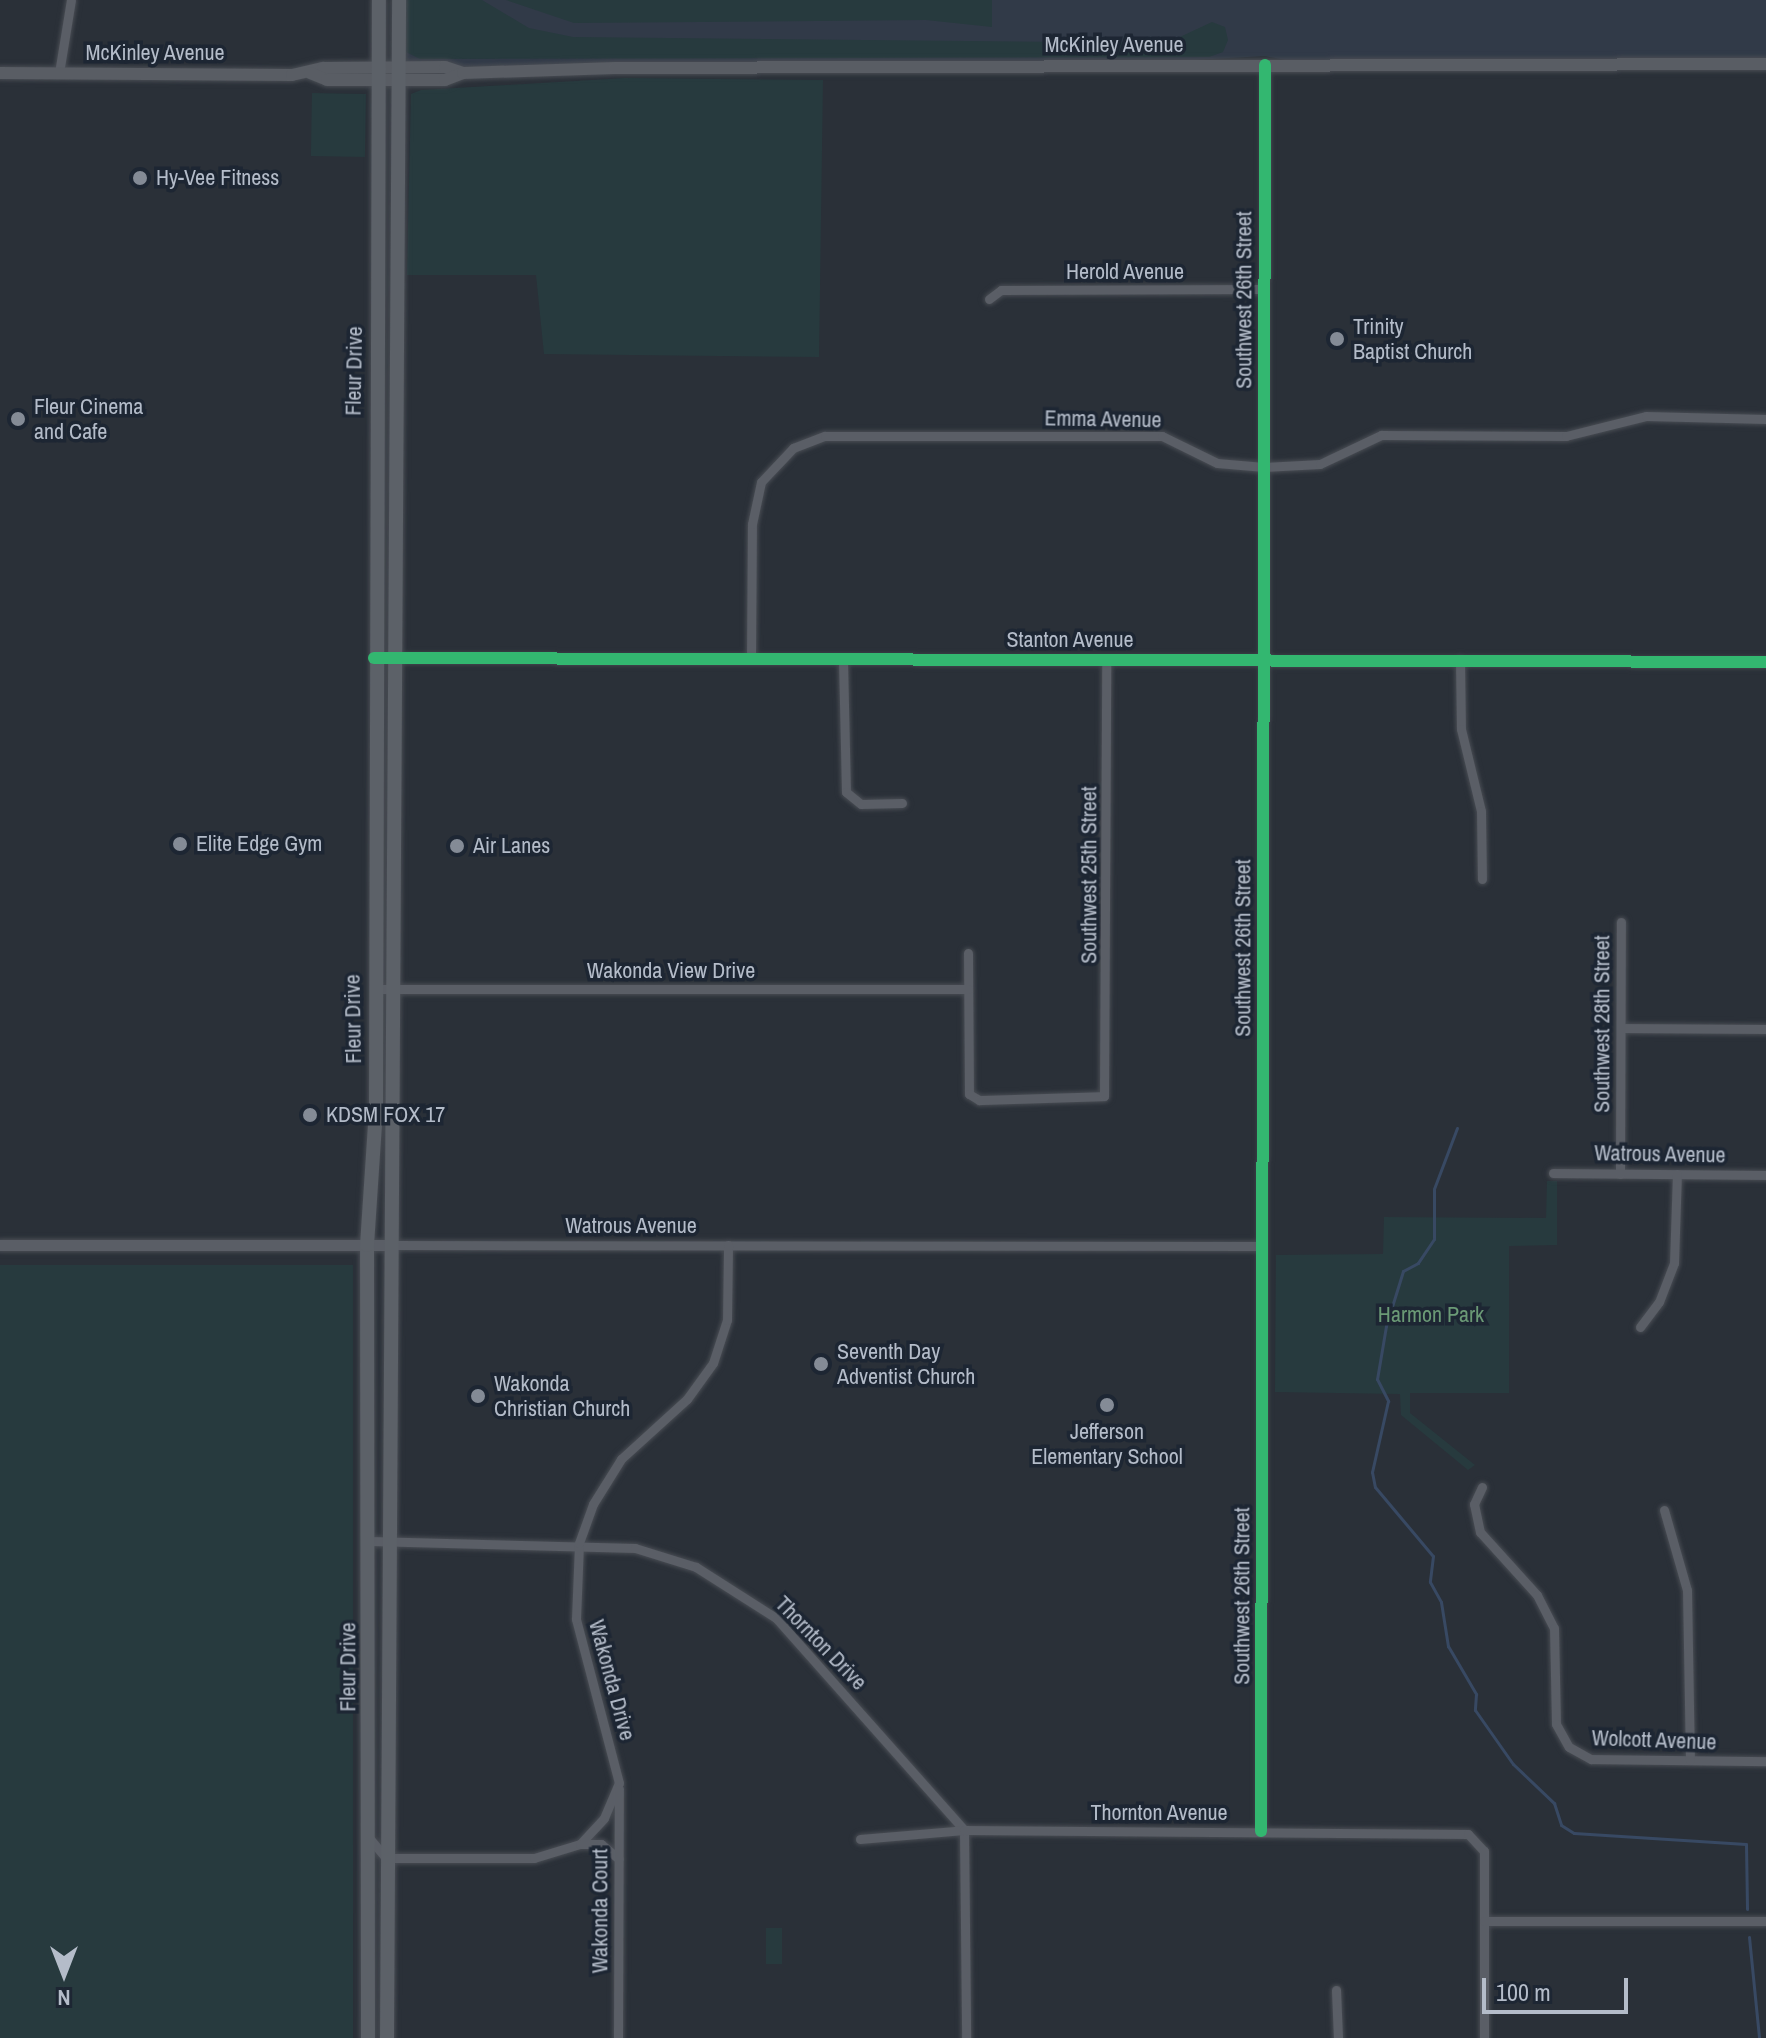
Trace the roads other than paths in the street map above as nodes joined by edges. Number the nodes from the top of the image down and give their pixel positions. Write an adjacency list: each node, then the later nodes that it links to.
1 (71, 0): 7 (street)
2 (379, 0): 8 (main road, Fleur Drive)
3 (399, 0): 9 (main road, Fleur Drive)
4 (1766, 64): 5 (main road, McKinley Avenue)
5 (1265, 65): 9 (main road, McKinley Avenue); 10 (street, Southwest 26th Street)
6 (0, 73): 7 (main road, McKinley Avenue)
7 (59, 73): 8 (main road, McKinley Avenue)
8 (379, 74): 9 (main road, McKinley Avenue); 14 (main road, Fleur Drive)
9 (398, 74): 15 (main road, Fleur Drive)
10 (1264, 289): 11 (street, Herold Avenue); 13 (street, Southwest 26th Street)
11 (989, 299)
12 (1766, 419): 13 (street, Emma Avenue)
13 (1264, 467): 16 (street, Emma Avenue); 18 (street, Southwest 26th Street)
14 (374, 658): 15 (street, Stanton Avenue); 26 (main road, Fleur Drive)
15 (394, 659): 16 (street, Stanton Avenue); 27 (main road, Fleur Drive)
16 (751, 659): 17 (street, Stanton Avenue)
17 (843, 660): 20 (street, Stanton Avenue); 22 (street)
18 (1264, 660): 19 (street, Stanton Avenue); 20 (street, Stanton Avenue); 39 (street, Southwest 26th Street)
19 (1460, 660): 21 (street, Stanton Avenue); 23 (street)
20 (1106, 661): 28 (street, Southwest 25th Street)
21 (1766, 662)
22 (902, 803)
23 (1482, 879)
24 (1621, 922): 29 (street, Southwest 28th Street)
25 (968, 953): 28 (street)
26 (374, 989): 27 (street, Wakonda View Drive); 36 (main road, Fleur Drive)
27 (392, 989): 28 (street, Wakonda View Drive); 37 (main road, Fleur Drive)
28 (968, 989)
29 (1621, 1028): 30 (street); 32 (street, Southwest 28th Street)
30 (1766, 1029)
31 (1553, 1173): 32 (street, Watrous Avenue)
32 (1620, 1174): 33 (street, Watrous Avenue)
33 (1677, 1174): 34 (street, Watrous Avenue); 40 (street)
34 (1766, 1175)
35 (0, 1245): 36 (street, Watrous Avenue)
36 (367, 1245): 37 (street, Watrous Avenue); 43 (main road, Fleur Drive)
37 (391, 1245): 38 (street, Watrous Avenue); 44 (main road, Fleur Drive)
38 (728, 1245): 39 (street, Watrous Avenue); 45 (street, Wakonda Drive)
39 (1262, 1246): 50 (street, Southwest 26th Street)
40 (1640, 1327)
41 (1482, 1487): 46 (street, Wolcott Avenue)
42 (1664, 1510): 46 (street)
43 (370, 1541): 44 (street, Thornton Drive); 51 (main road, Fleur Drive)
44 (387, 1543): 45 (street, Thornton Drive); 54 (main road, Fleur Drive)
45 (579, 1543): 48 (street, Wakonda Drive); 49 (street, Thornton Drive)
46 (1690, 1760): 47 (street, Wolcott Avenue)
47 (1766, 1761)
48 (619, 1783): 53 (street); 55 (street, Wakonda Court)
49 (964, 1830): 50 (street, Thornton Avenue); 52 (street, Thornton Avenue); 62 (street)
50 (1261, 1831): 56 (street, Thornton Avenue)
51 (370, 1839): 54 (street); 59 (main road, Fleur Drive)
52 (860, 1839)
53 (580, 1844): 54 (street); 55 (street)
54 (386, 1858): 60 (main road, Fleur Drive)
55 (619, 1859): 61 (street, Wakonda Court)
56 (1484, 1921): 57 (street); 64 (street)
57 (1766, 1921)
58 (1336, 1990): 63 (street)
59 (368, 2038)
60 (387, 2038)
61 (618, 2038)
62 (966, 2038)
63 (1338, 2038)
64 (1484, 2038)

